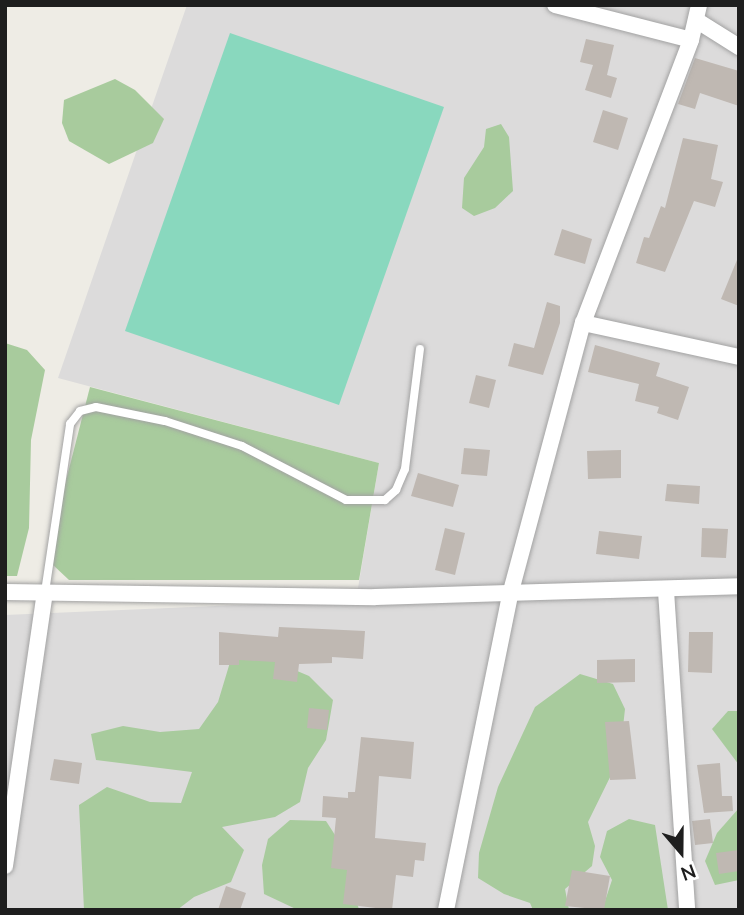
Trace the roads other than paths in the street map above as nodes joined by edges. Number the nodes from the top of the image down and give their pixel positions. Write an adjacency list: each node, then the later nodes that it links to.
1 (555, 5): 3 (street)
2 (698, 13): 3 (street); 4 (street)
3 (691, 40): 5 (street)
4 (739, 47)
5 (583, 323): 7 (street); 9 (street)
6 (420, 349): 12 (lane)
7 (739, 357)
8 (739, 586): 10 (street)
9 (511, 591): 10 (street); 12 (street); 14 (street)
10 (666, 591): 15 (street)
11 (5, 592): 12 (street)
12 (45, 593): 13 (street)
13 (5, 866)
14 (446, 910)
15 (687, 910)

